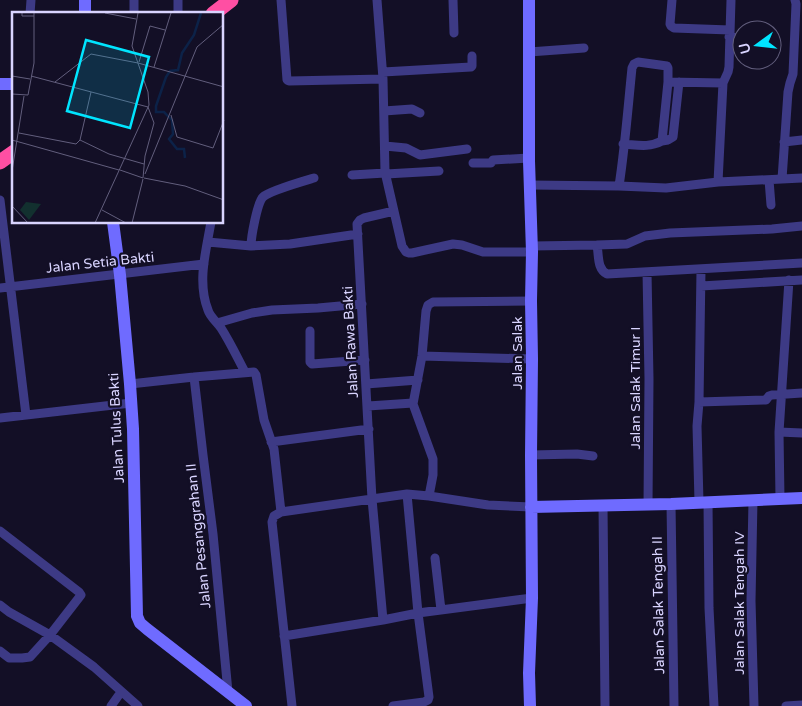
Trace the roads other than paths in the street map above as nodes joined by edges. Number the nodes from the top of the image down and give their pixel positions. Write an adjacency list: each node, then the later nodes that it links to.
1 (281, 0): 15 (street)
2 (378, 0): 15 (street)
3 (452, 0): 8 (street)
4 (529, 0): 12 (street, Jalan Salak)
5 (672, 0): 9 (street)
6 (731, 0): 9 (street)
7 (795, 0): 14 (street)
8 (454, 33)
9 (729, 34): 10 (street); 18 (street)
10 (732, 35)
11 (584, 48): 12 (street)
12 (529, 52): 28 (street, Jalan Salak)
13 (472, 56): 15 (street)
14 (798, 74): 23 (street)
15 (383, 76): 19 (street)
16 (668, 82): 17 (street); 22 (street); 24 (street)
17 (679, 82): 18 (street); 22 (street)
18 (724, 83): 38 (street)
19 (384, 111): 20 (street); 25 (street)
20 (420, 112)
21 (802, 140): 23 (street)
22 (662, 141): 24 (street)
23 (784, 142): 36 (street)
24 (623, 144): 40 (street)
25 (385, 146): 26 (street); 32 (street)
26 (466, 149)
27 (12, 153): 29 (highway)
28 (529, 158): 30 (street); 39 (street, Jalan Salak)
29 (0, 162)
30 (474, 163)
31 (439, 171): 32 (street)
32 (386, 174): 33 (street); 43 (street)
33 (352, 175)
34 (314, 178): 50 (street)
35 (802, 178): 36 (street)
36 (782, 179): 37 (street)
37 (769, 180): 38 (street); 42 (street)
38 (718, 182): 40 (street)
39 (530, 185): 40 (street); 51 (street, Jalan Salak)
40 (619, 186)
41 (0, 200): 59 (street)
42 (771, 205)
43 (394, 212): 47 (street); 51 (street)
44 (113, 224): 56 (street, Jalan Tulus Bakti)
45 (211, 224): 48 (street)
46 (802, 226): 49 (street)
47 (358, 234): 50 (street); 63 (street, Jalan Rawa Bakti)
48 (208, 242): 50 (street); 53 (street)
49 (598, 245): 51 (street); 55 (street)
50 (251, 246)
51 (532, 249): 62 (street, Jalan Salak)
52 (802, 263): 54 (street)
53 (204, 264): 56 (street, Jalan Setia Bakti); 64 (street)
54 (701, 270): 55 (street); 60 (street)
55 (647, 272): 95 (street, Jalan Salak Timur I)
56 (120, 275): 59 (street, Jalan Setia Bakti); 72 (street, Jalan Tulus Bakti)
57 (789, 280): 58 (street); 60 (street); 75 (street)
58 (802, 280)
59 (11, 286): 61 (street, Jalan Setia Bakti); 80 (street)
60 (701, 286): 76 (street)
61 (0, 288)
62 (531, 302): 66 (street); 67 (street, Jalan Salak)
63 (362, 304): 64 (street); 68 (street, Jalan Rawa Bakti)
64 (217, 322): 69 (street)
65 (310, 331): 68 (street)
66 (422, 356): 67 (street); 71 (street)
67 (532, 359): 86 (street, Jalan Salak)
68 (365, 360): 73 (street, Jalan Rawa Bakti)
69 (246, 372): 70 (street); 85 (street)
70 (194, 376): 72 (street); 111 (street, Jalan Pesanggrahan II)
71 (418, 380): 73 (street); 78 (street)
72 (130, 384): 77 (street, Jalan Tulus Bakti)
73 (366, 384): 79 (street, Jalan Rawa Bakti)
74 (802, 393): 75 (street)
75 (781, 394): 76 (street); 83 (street)
76 (698, 402): 94 (street)
77 (131, 403): 80 (street); 111 (street, Jalan Tulus Bakti)
78 (413, 403): 79 (street); 89 (street)
79 (368, 406): 82 (street, Jalan Rawa Bakti)
80 (26, 415): 81 (street)
81 (0, 418)
82 (369, 429): 85 (street); 91 (street, Jalan Rawa Bakti)
83 (779, 432): 84 (street); 92 (street)
84 (802, 433)
85 (271, 442): 99 (street)
86 (531, 455): 87 (street); 98 (street, Jalan Salak)
87 (593, 456)
88 (407, 494): 89 (street); 91 (street); 105 (street)
89 (429, 496): 98 (street)
90 (802, 498): 92 (street)
91 (372, 499): 99 (street); 106 (street, Jalan Rawa Bakti)
92 (780, 499): 93 (street)
93 (752, 500): 94 (street); 122 (street, Jalan Salak Tengah IV)
94 (703, 502): 96 (street); 121 (street)
95 (648, 504): 96 (street); 97 (street)
96 (671, 504): 120 (street, Jalan Salak Tengah II)
97 (603, 505): 98 (street); 119 (street)
98 (532, 508): 102 (street, Jalan Salak)
99 (281, 512): 108 (street)
100 (0, 531): 107 (street)
101 (435, 558): 104 (street)
102 (532, 598): 104 (street); 118 (street, Jalan Salak)
103 (0, 605): 107 (street)
104 (441, 610): 105 (street)
105 (418, 614): 106 (street); 117 (street)
106 (383, 620): 108 (street)
107 (50, 635): 109 (street); 110 (street)
108 (284, 636): 116 (street)
109 (0, 651)
110 (121, 692): 113 (street); 114 (street)
111 (228, 692): 115 (street)
112 (800, 705): 123 (street)
113 (111, 706)
114 (138, 706)
115 (246, 706)
116 (292, 706)
117 (393, 706)
118 (530, 706)
119 (605, 706)
120 (674, 706)
121 (714, 706)
122 (754, 706)
123 (786, 706)

